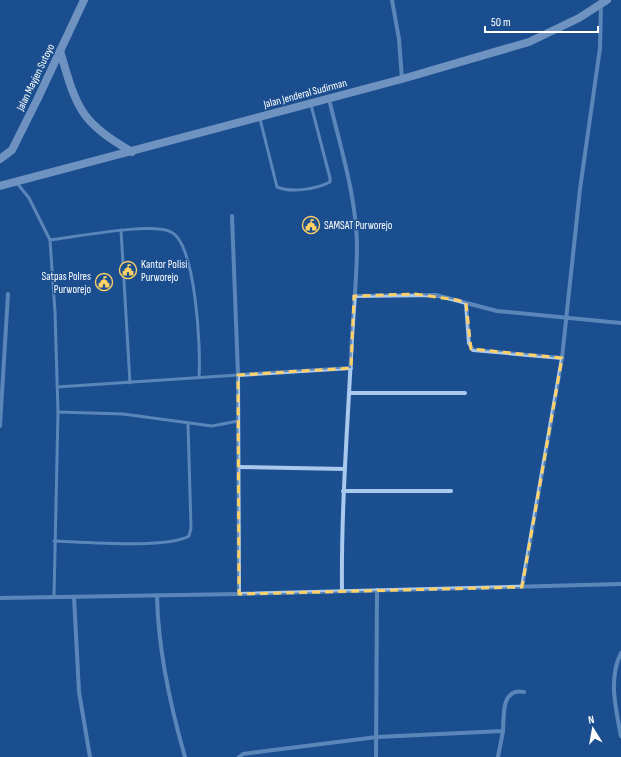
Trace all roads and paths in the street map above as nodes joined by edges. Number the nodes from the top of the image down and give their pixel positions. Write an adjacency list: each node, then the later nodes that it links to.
1 (84, 0): 4 (main road, Jalan Mayjen Sutoyo)
2 (392, 0): 5 (street)
3 (604, 2): 5 (main road, Jalan Jenderal Sudirman); 19 (street)
4 (60, 50): 9 (main road); 10 (main road, Jalan Mayjen Sutoyo)
5 (402, 79): 6 (main road, Jalan Jenderal Sudirman)
6 (329, 98): 7 (main road, Jalan Jenderal Sudirman); 17 (street)
7 (310, 103): 8 (main road, Jalan Jenderal Sudirman); 8 (lane)
8 (259, 116): 9 (main road, Jalan Jenderal Sudirman)
9 (132, 152): 11 (main road, Jalan Jenderal Sudirman)
10 (0, 159)
11 (16, 182): 12 (main road, Jalan Jenderal Sudirman); 15 (lane)
12 (0, 186)
13 (232, 216): 23 (street)
14 (122, 230): 15 (lane); 24 (lane); 25 (lane)
15 (50, 240): 26 (lane)
16 (8, 294): 29 (street)
17 (354, 296): 18 (street); 22 (street)
18 (466, 303): 19 (street); 21 (street)
19 (567, 318): 20 (street); 21 (street)
20 (621, 323)
21 (562, 358): 40 (street)
22 (351, 368): 23 (street); 27 (street)
23 (238, 375): 24 (lane); 31 (street)
24 (199, 377): 25 (lane)
25 (130, 383): 26 (lane)
26 (57, 387): 30 (lane)
27 (350, 393): 28 (street); 35 (street)
28 (465, 393)
29 (1, 410): 33 (street)
30 (58, 412): 32 (lane); 38 (lane)
31 (238, 421): 32 (lane); 34 (street)
32 (188, 424): 38 (lane)
33 (0, 426)
34 (238, 467): 35 (street); 43 (street)
35 (345, 469): 36 (street)
36 (343, 491): 37 (street); 42 (street)
37 (451, 491)
38 (54, 541): 45 (lane)
39 (621, 584): 40 (street)
40 (522, 587): 41 (street)
41 (377, 590): 42 (street); 52 (street)
42 (342, 591): 43 (street)
43 (239, 594): 44 (street)
44 (157, 595): 46 (street); 54 (street)
45 (54, 597): 46 (street); 47 (street)
46 (74, 597): 53 (street)
47 (0, 598)
48 (621, 653): 51 (street)
49 (524, 692): 50 (street)
50 (503, 731): 52 (street); 57 (street)
51 (621, 736)
52 (377, 737): 55 (street); 56 (street)
53 (90, 757)
54 (185, 757)
55 (239, 757)
56 (376, 757)
57 (498, 757)

